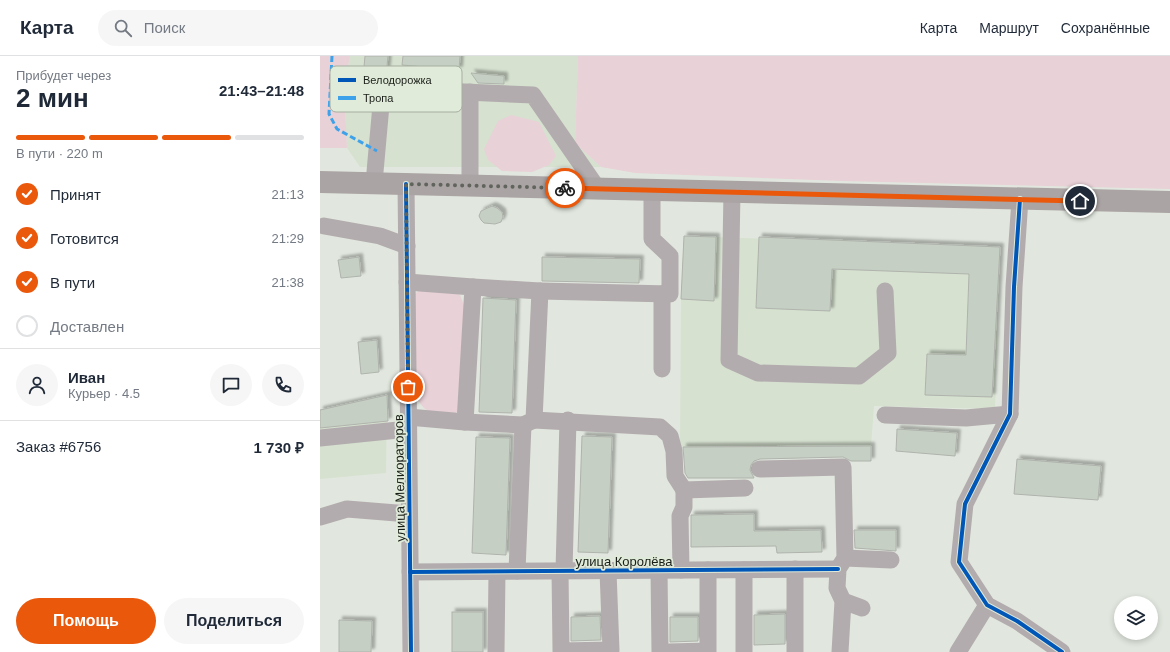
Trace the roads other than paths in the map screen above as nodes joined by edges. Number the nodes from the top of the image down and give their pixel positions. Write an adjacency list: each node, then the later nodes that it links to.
1 (462, 92): 2 (street)
2 (470, 92): 7 (street); 8 (street)
3 (380, 112): 5 (street)
4 (320, 182): 5 (main road)
5 (374, 183): 6 (main road)
6 (406, 184): 7 (main road); 14 (street, улица Мелиораторов)
7 (470, 186): 8 (main road)
8 (598, 189): 9 (main road)
9 (652, 190): 10 (main road); 19 (street)
10 (732, 192): 11 (main road); 18 (street)
11 (1020, 199): 12 (main road); 21 (street)
12 (1170, 202)
13 (324, 226): 14 (street)
14 (407, 246): 15 (street, улица Мелиораторов)
15 (407, 282): 16 (street); 26 (street, улица Мелиораторов)
16 (473, 287): 17 (street); 24 (street)
17 (540, 291): 19 (street); 25 (street)
18 (885, 291)
19 (662, 294): 20 (street)
20 (662, 369)
21 (1010, 414): 22 (street); 46 (street)
22 (885, 415)
23 (568, 420): 25 (street); 30 (street); 41 (street)
24 (465, 422): 25 (street); 26 (street)
25 (528, 422): 40 (street)
26 (408, 423): 27 (street); 31 (street, улица Мелиораторов)
27 (320, 438)
28 (760, 469): 34 (street)
29 (745, 488): 30 (street)
30 (684, 490): 37 (street)
31 (409, 514): 32 (street); 43 (street, улица Мелиораторов)
32 (320, 517)
33 (890, 560): 34 (street, улица Королёва)
34 (842, 564): 35 (street, улица Королёва); 45 (street)
35 (795, 569): 39 (street, улица Королёва); 53 (street)
36 (658, 570): 37 (street, улица Королёва); 42 (street, улица Королёва); 50 (street)
37 (680, 570): 38 (street, улица Королёва)
38 (708, 570): 39 (street, улица Королёва); 51 (street)
39 (744, 570): 52 (street)
40 (517, 571): 41 (street, улица Королёва); 44 (street, улица Королёва)
41 (562, 571): 42 (street, улица Королёва); 42 (street)
42 (608, 571)
43 (410, 572): 44 (street, улица Королёва); 48 (street, улица Мелиораторов)
44 (496, 572): 49 (street)
45 (843, 601): 47 (street); 54 (street)
46 (987, 605): 55 (street); 56 (street)
47 (862, 608)
48 (411, 652)
49 (496, 652)
50 (660, 652)
51 (669, 652)
52 (744, 652)
53 (795, 652)
54 (840, 652)
55 (958, 652)
56 (1062, 652)

